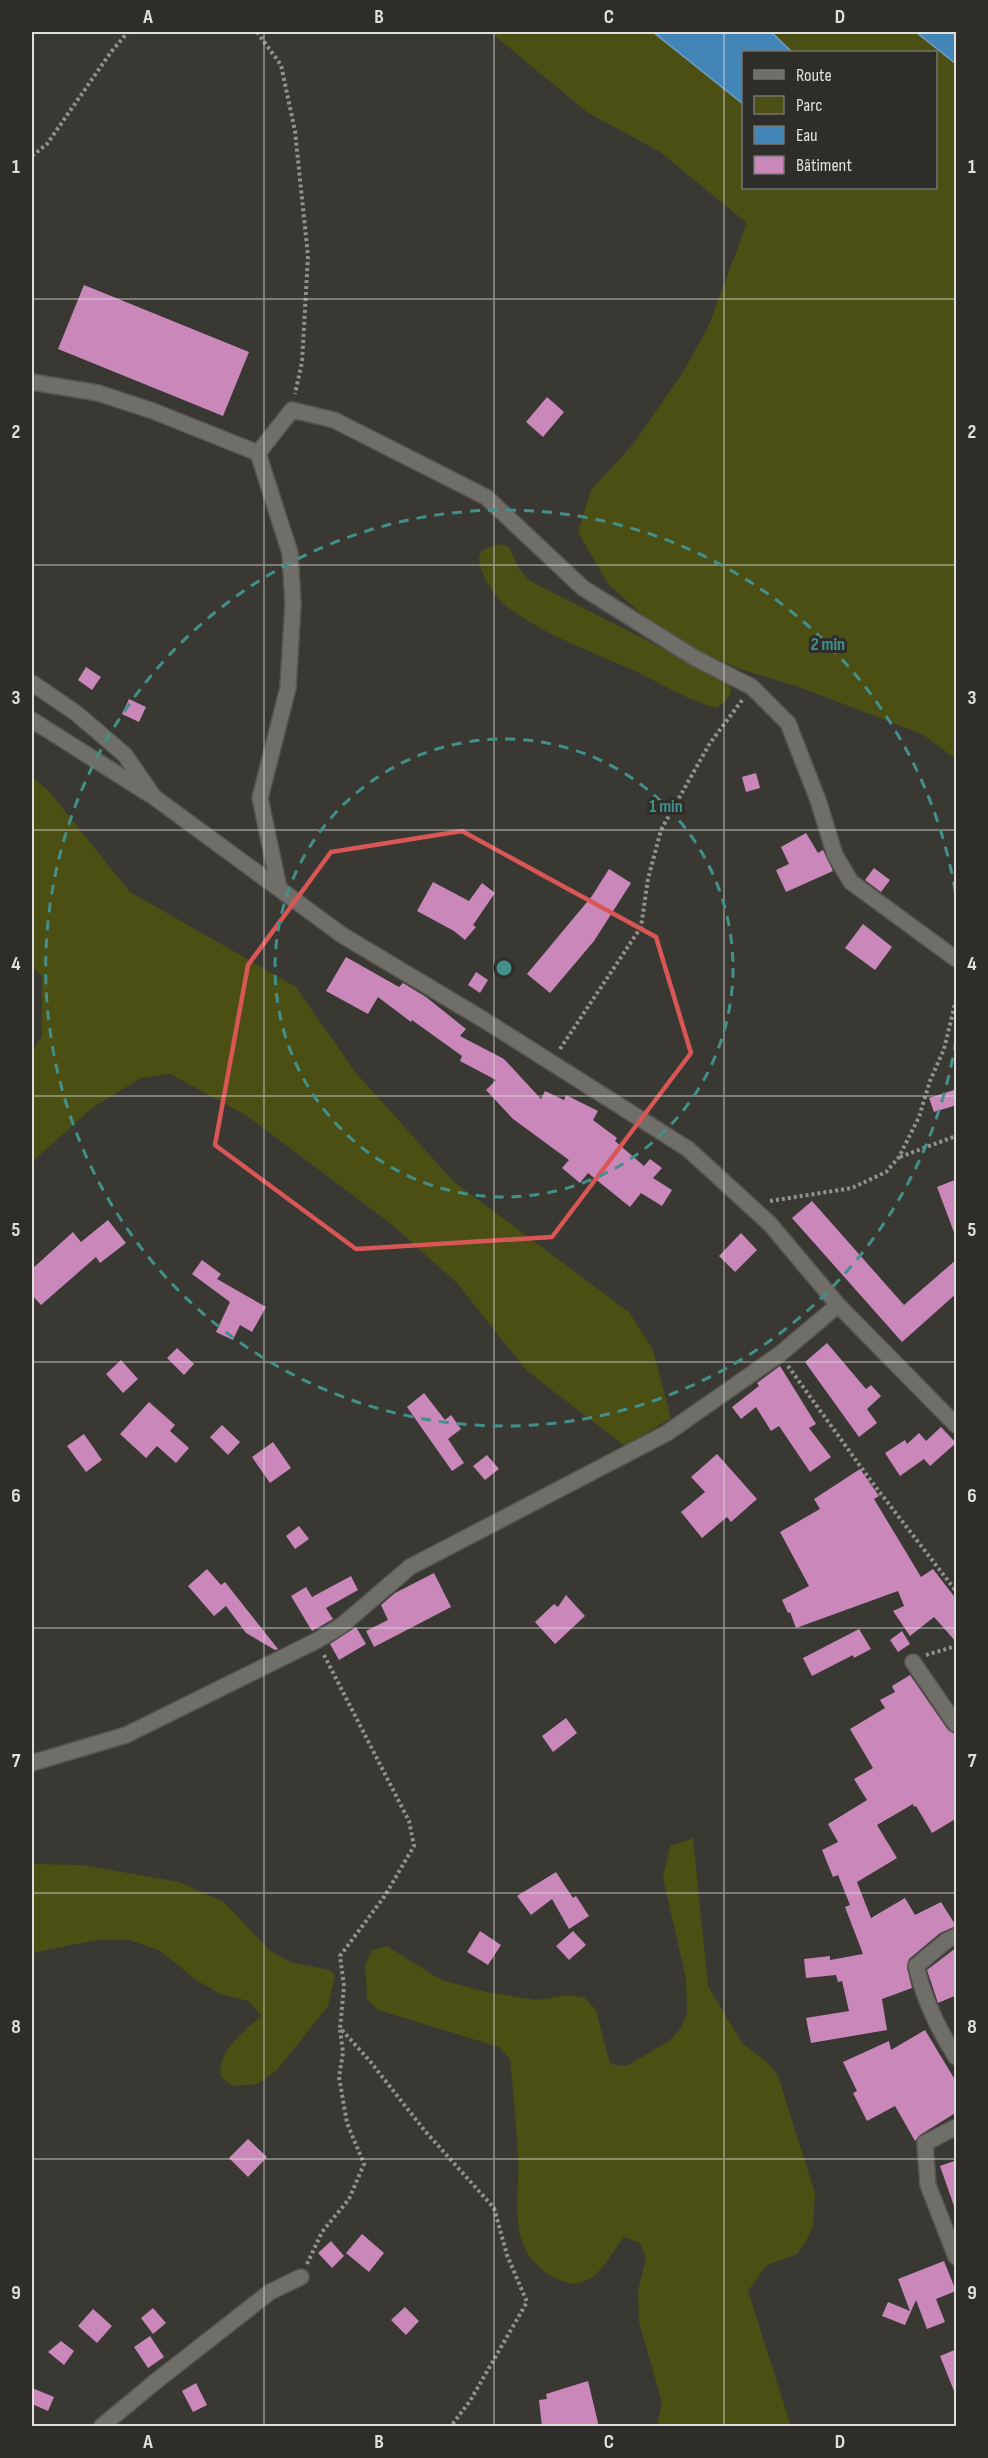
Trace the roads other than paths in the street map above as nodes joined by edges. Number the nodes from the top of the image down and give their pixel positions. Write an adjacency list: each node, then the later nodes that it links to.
1 (32, 382): 2 (street)
2 (258, 453): 6 (street); 7 (street)
3 (32, 682): 5 (street)
4 (32, 720): 5 (street)
5 (154, 797): 6 (street)
6 (279, 888): 8 (street)
7 (957, 959)
8 (838, 1305): 9 (street); 12 (street)
9 (957, 1425)
10 (913, 1662): 11 (street)
11 (957, 1725)
12 (32, 1763)
13 (957, 1936): 14 (street)
14 (957, 2057)
15 (957, 2127): 16 (street)
16 (957, 2258)
17 (301, 2277): 18 (street)
18 (102, 2427)

